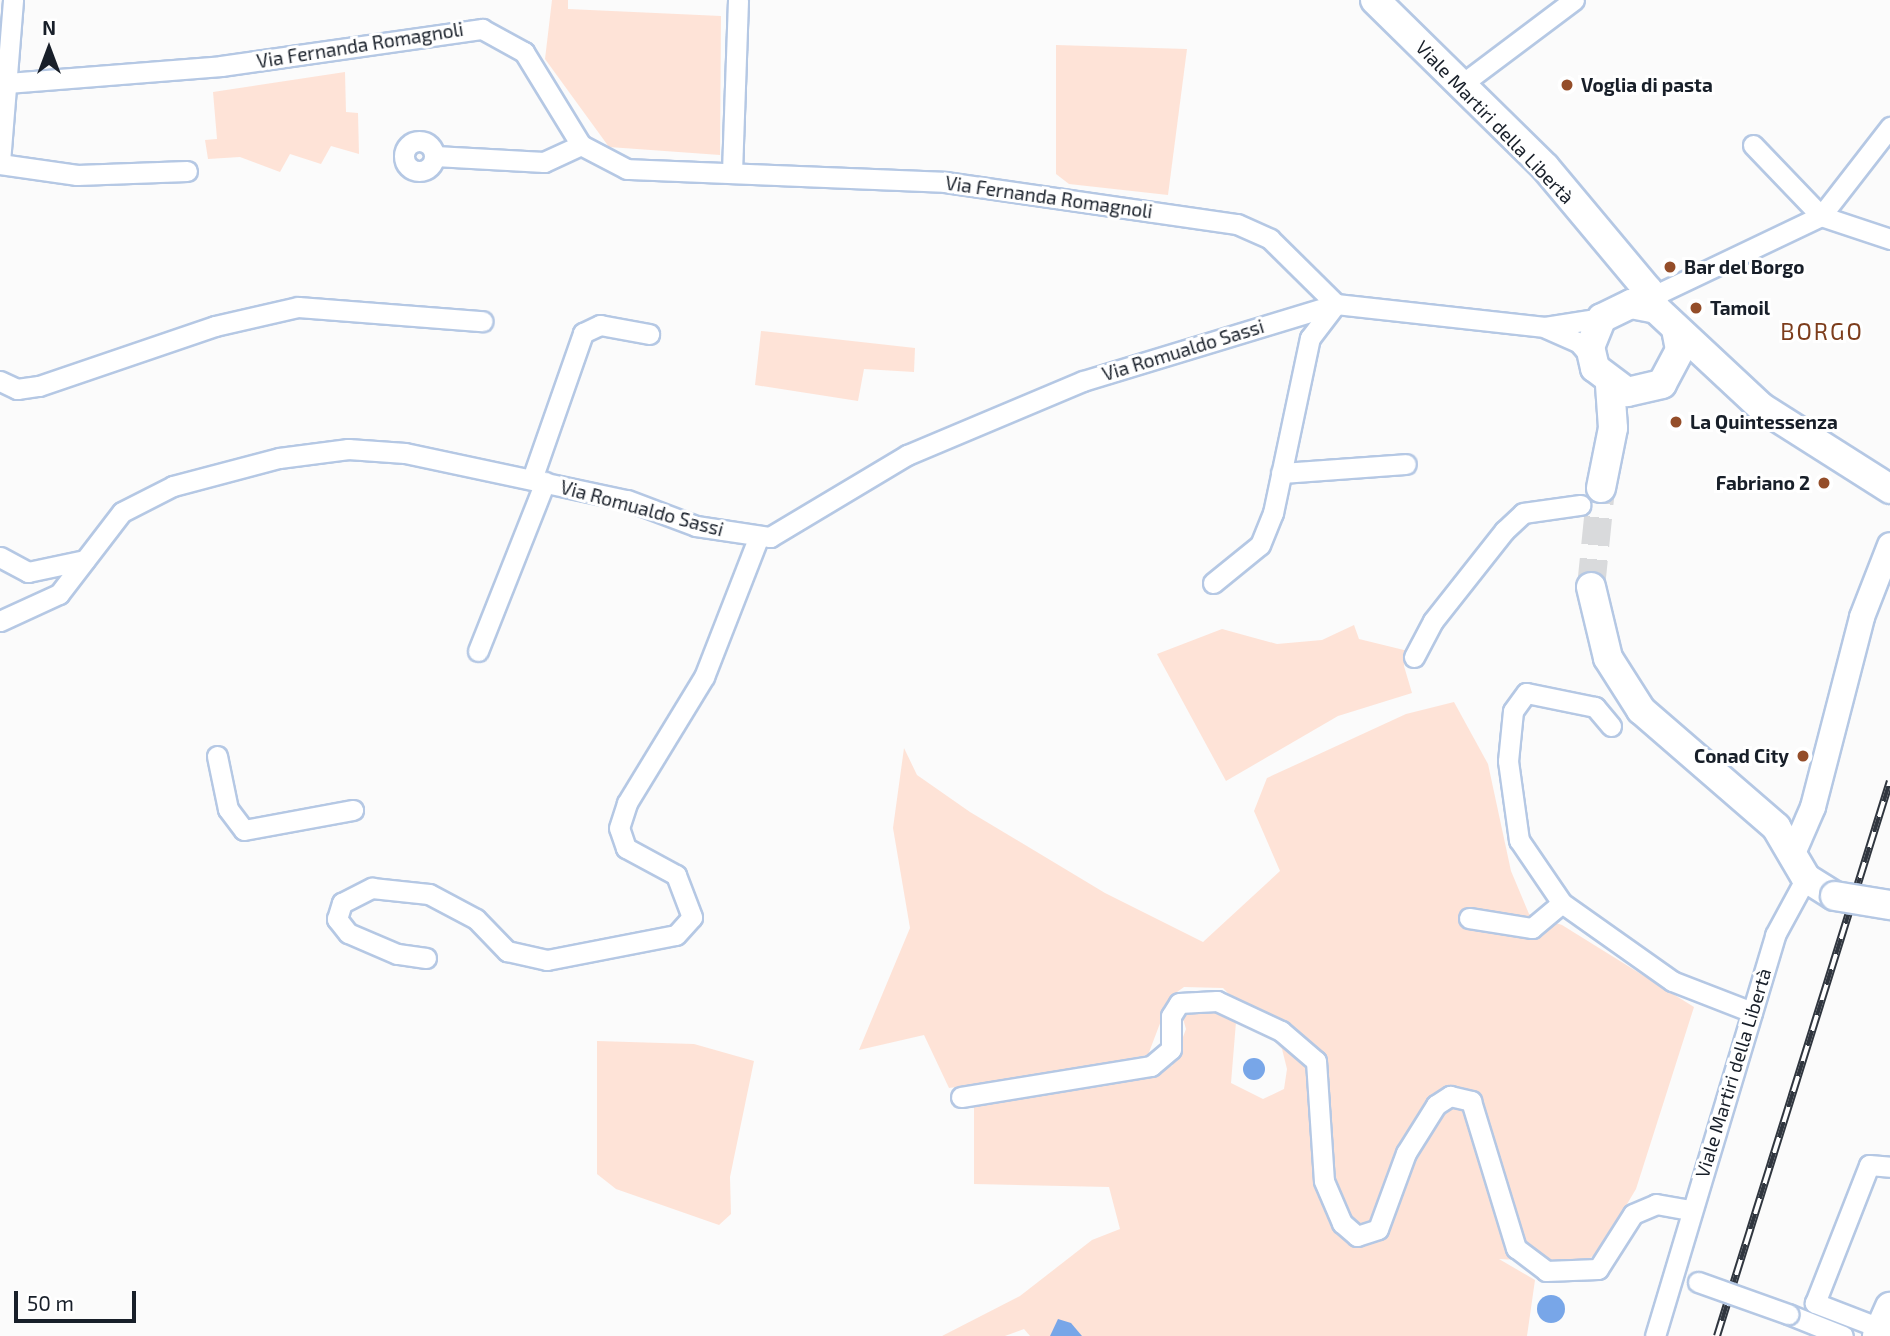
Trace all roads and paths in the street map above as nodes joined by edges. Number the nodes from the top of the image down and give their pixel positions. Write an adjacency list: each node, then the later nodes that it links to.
1 (13, 0): 5 (street)
2 (738, 0): 13 (street)
3 (1375, 0): 6 (main road, Viale Martiri della Libertà)
4 (1574, 0): 6 (street)
5 (6, 83): 8 (street, Via Fernanda Romagnoli); 11 (street)
6 (1462, 83): 16 (main road, Viale Martiri della Libertà)
7 (1890, 127): 14 (street)
8 (581, 145): 10 (street); 13 (street, Via Fernanda Romagnoli)
9 (1752, 145): 14 (street)
10 (435, 156)
11 (0, 163): 12 (street)
12 (187, 171)
13 (732, 172): 18 (street, Via Fernanda Romagnoli)
14 (1821, 216): 15 (street); 17 (street)
15 (1890, 239)
16 (1612, 247): 17 (main road, Viale Martiri della Libertà); 19 (main road)
17 (1653, 303): 19 (main road); 22 (main road, Viale Martiri della Libertà)
18 (1336, 304): 21 (street, Via Romualdo Sassi); 30 (street); 34 (street, Via Romualdo Sassi)
19 (1606, 315): 21 (street, Via Romualdo Sassi); 24 (main road)
20 (482, 321): 27 (street)
21 (1545, 327): 24 (street, Via Romualdo Sassi)
22 (1676, 329): 25 (main road, Viale Martiri della Libertà); 26 (main road)
23 (649, 334): 31 (street)
24 (1592, 358): 28 (main road)
25 (1721, 368): 26 (main road); 32 (main road, Viale Martiri della Libertà)
26 (1673, 372): 28 (main road)
27 (0, 381)
28 (1610, 385): 33 (main road)
29 (1406, 464): 30 (street)
30 (1281, 473): 38 (street)
31 (538, 481): 34 (street, Via Romualdo Sassi); 37 (street, Via Romualdo Sassi); 41 (street)
32 (1890, 489)
33 (1590, 496): 42 (street)
34 (759, 536): 51 (street)
35 (1890, 545): 46 (street)
36 (0, 557): 37 (street)
37 (85, 559): 40 (street, Via Romualdo Sassi)
38 (1213, 583)
39 (1591, 587): 46 (main road)
40 (0, 621)
41 (478, 651)
42 (1414, 657)
43 (1611, 726): 48 (street)
44 (217, 756): 45 (street)
45 (353, 810)
46 (1794, 851): 47 (main road)
47 (1806, 878): 49 (main road, bridge); 52 (street, Viale Martiri della Libertà)
48 (1562, 903): 50 (street); 52 (street)
49 (1890, 905)
50 (1469, 918)
51 (426, 958)
52 (1752, 1012): 55 (street, Viale Martiri della Libertà)
53 (961, 1097): 55 (street)
54 (1890, 1167): 57 (street)
55 (1690, 1210): 56 (street, Viale Martiri della Libertà)
56 (1674, 1274): 58 (street, Viale Martiri della Libertà); 59 (street, bridge)
57 (1882, 1324)
58 (1655, 1336)
59 (1843, 1336)

